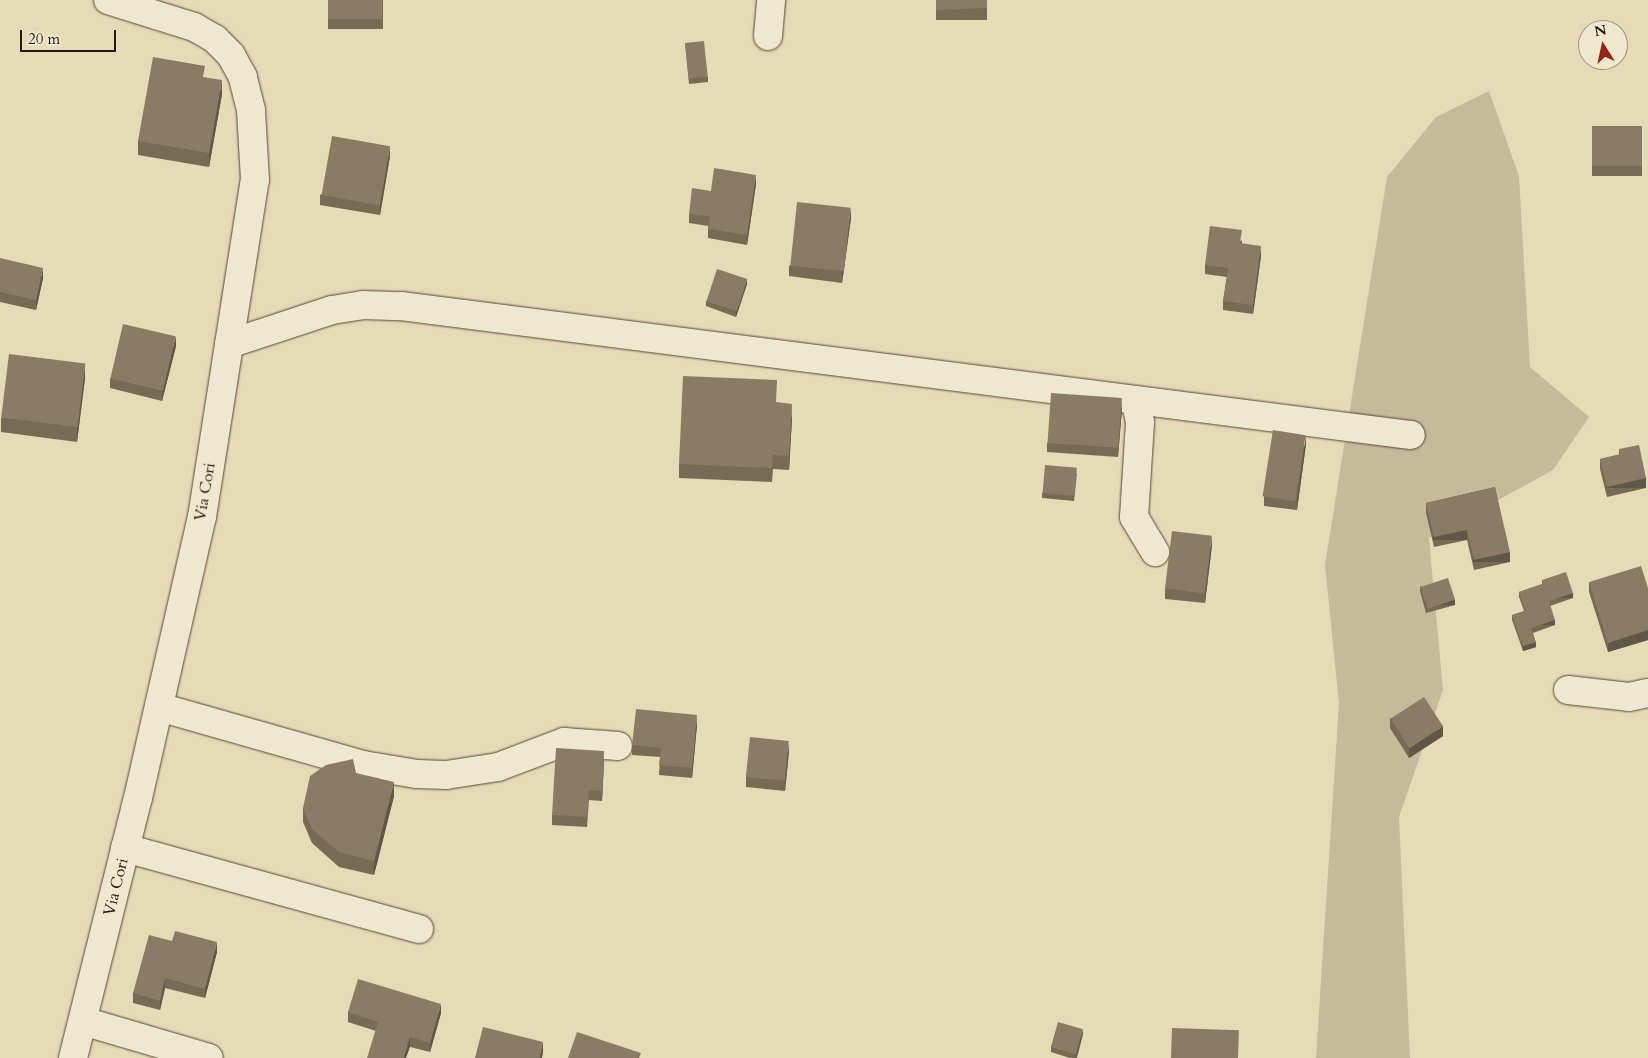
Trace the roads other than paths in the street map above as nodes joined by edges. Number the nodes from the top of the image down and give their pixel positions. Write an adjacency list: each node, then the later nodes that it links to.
1 (108, 0): 4 (street, Via Cori)
2 (771, 0): 3 (street)
3 (768, 36)
4 (229, 344): 5 (street); 10 (street, Via Cori)
5 (1135, 400): 6 (street); 7 (street)
6 (1411, 435)
7 (1155, 552)
8 (1568, 690): 9 (street)
9 (1648, 692)
10 (159, 707): 11 (street); 12 (street, Via Cori)
11 (618, 746)
12 (125, 848): 13 (street); 14 (street, Via Cori)
13 (419, 929)
14 (83, 1021): 15 (street, Via Cori); 16 (street)
15 (72, 1058)
16 (209, 1058)

